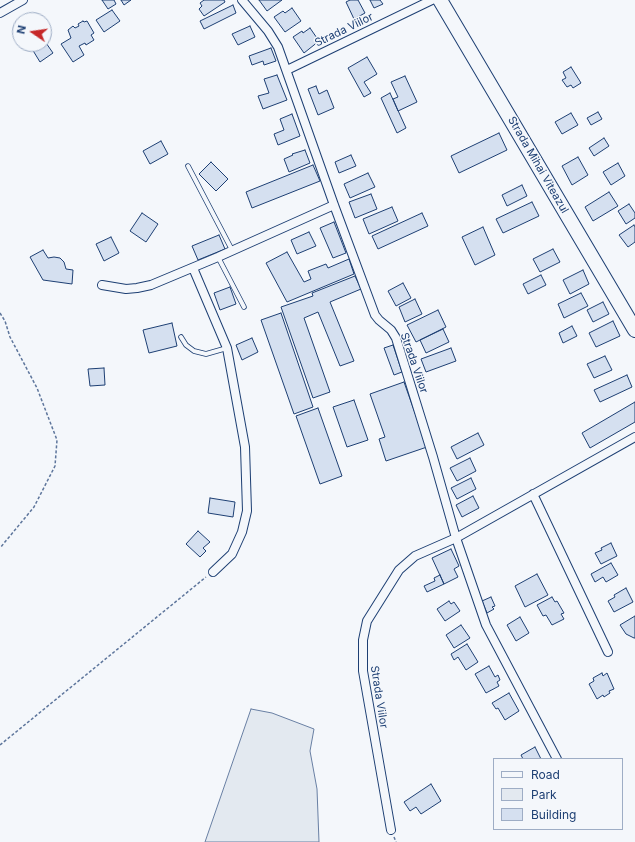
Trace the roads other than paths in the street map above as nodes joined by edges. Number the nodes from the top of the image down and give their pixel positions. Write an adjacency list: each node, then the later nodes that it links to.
1 (22, 0): 5 (street)
2 (242, 0): 6 (street, Strada Viilor)
3 (432, 0): 6 (street, Strada Viilor)
4 (440, 0): 14 (highway, Strada Mihai Viteazul)
5 (0, 13)
6 (287, 70): 8 (street, Strada Viilor)
7 (188, 166): 9 (lane)
8 (334, 205): 9 (street); 19 (street, Strada Viilor)
9 (232, 251): 10 (street)
10 (218, 257): 11 (street); 13 (lane)
11 (193, 268): 12 (street); 16 (street)
12 (102, 285)
13 (244, 307)
14 (633, 322)
15 (181, 337): 16 (lane)
16 (227, 348): 20 (street)
17 (635, 437): 18 (street, Strada Viilor)
18 (533, 494): 19 (street, Strada Viilor); 21 (street)
19 (456, 538): 22 (street, Strada Viilor); 23 (street, Strada Viilor)
20 (213, 572)
21 (608, 652)
22 (556, 758)
23 (391, 830)

